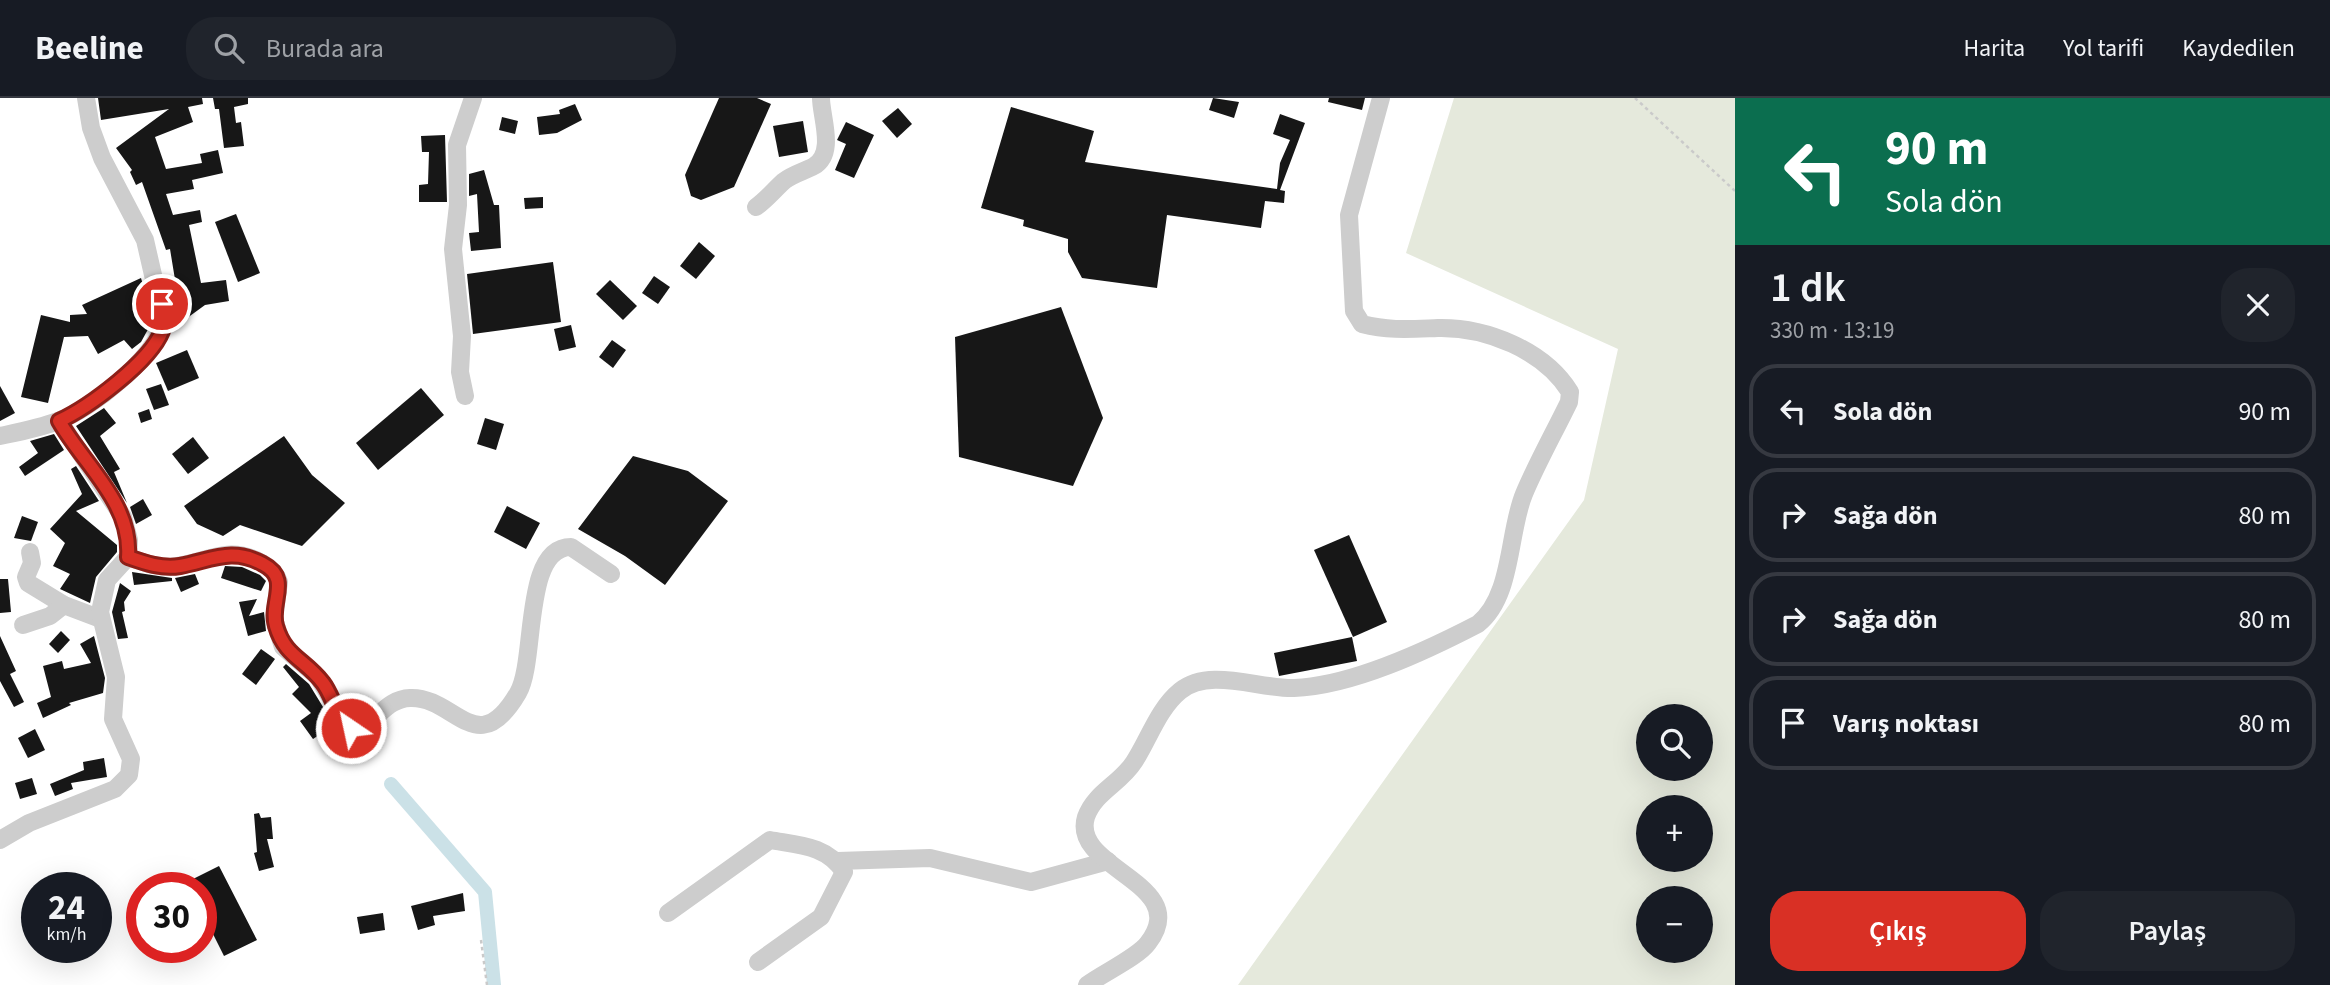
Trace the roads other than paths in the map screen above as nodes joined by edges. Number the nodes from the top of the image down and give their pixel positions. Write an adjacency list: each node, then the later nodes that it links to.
1 (86, 98): 7 (street)
2 (473, 98): 6 (street)
3 (821, 98): 5 (street)
4 (1381, 98): 17 (street)
5 (755, 207)
6 (465, 396)
7 (59, 421): 8 (street); 10 (street)
8 (0, 436)
9 (30, 552): 12 (street)
10 (128, 557): 11 (street); 13 (street)
11 (611, 574)
12 (64, 605): 13 (street); 14 (street)
13 (101, 619): 15 (street)
14 (23, 625)
15 (0, 840)
16 (838, 861): 17 (street); 18 (street); 19 (street)
17 (1108, 861): 20 (street)
18 (668, 913)
19 (758, 962)
20 (1087, 985)

